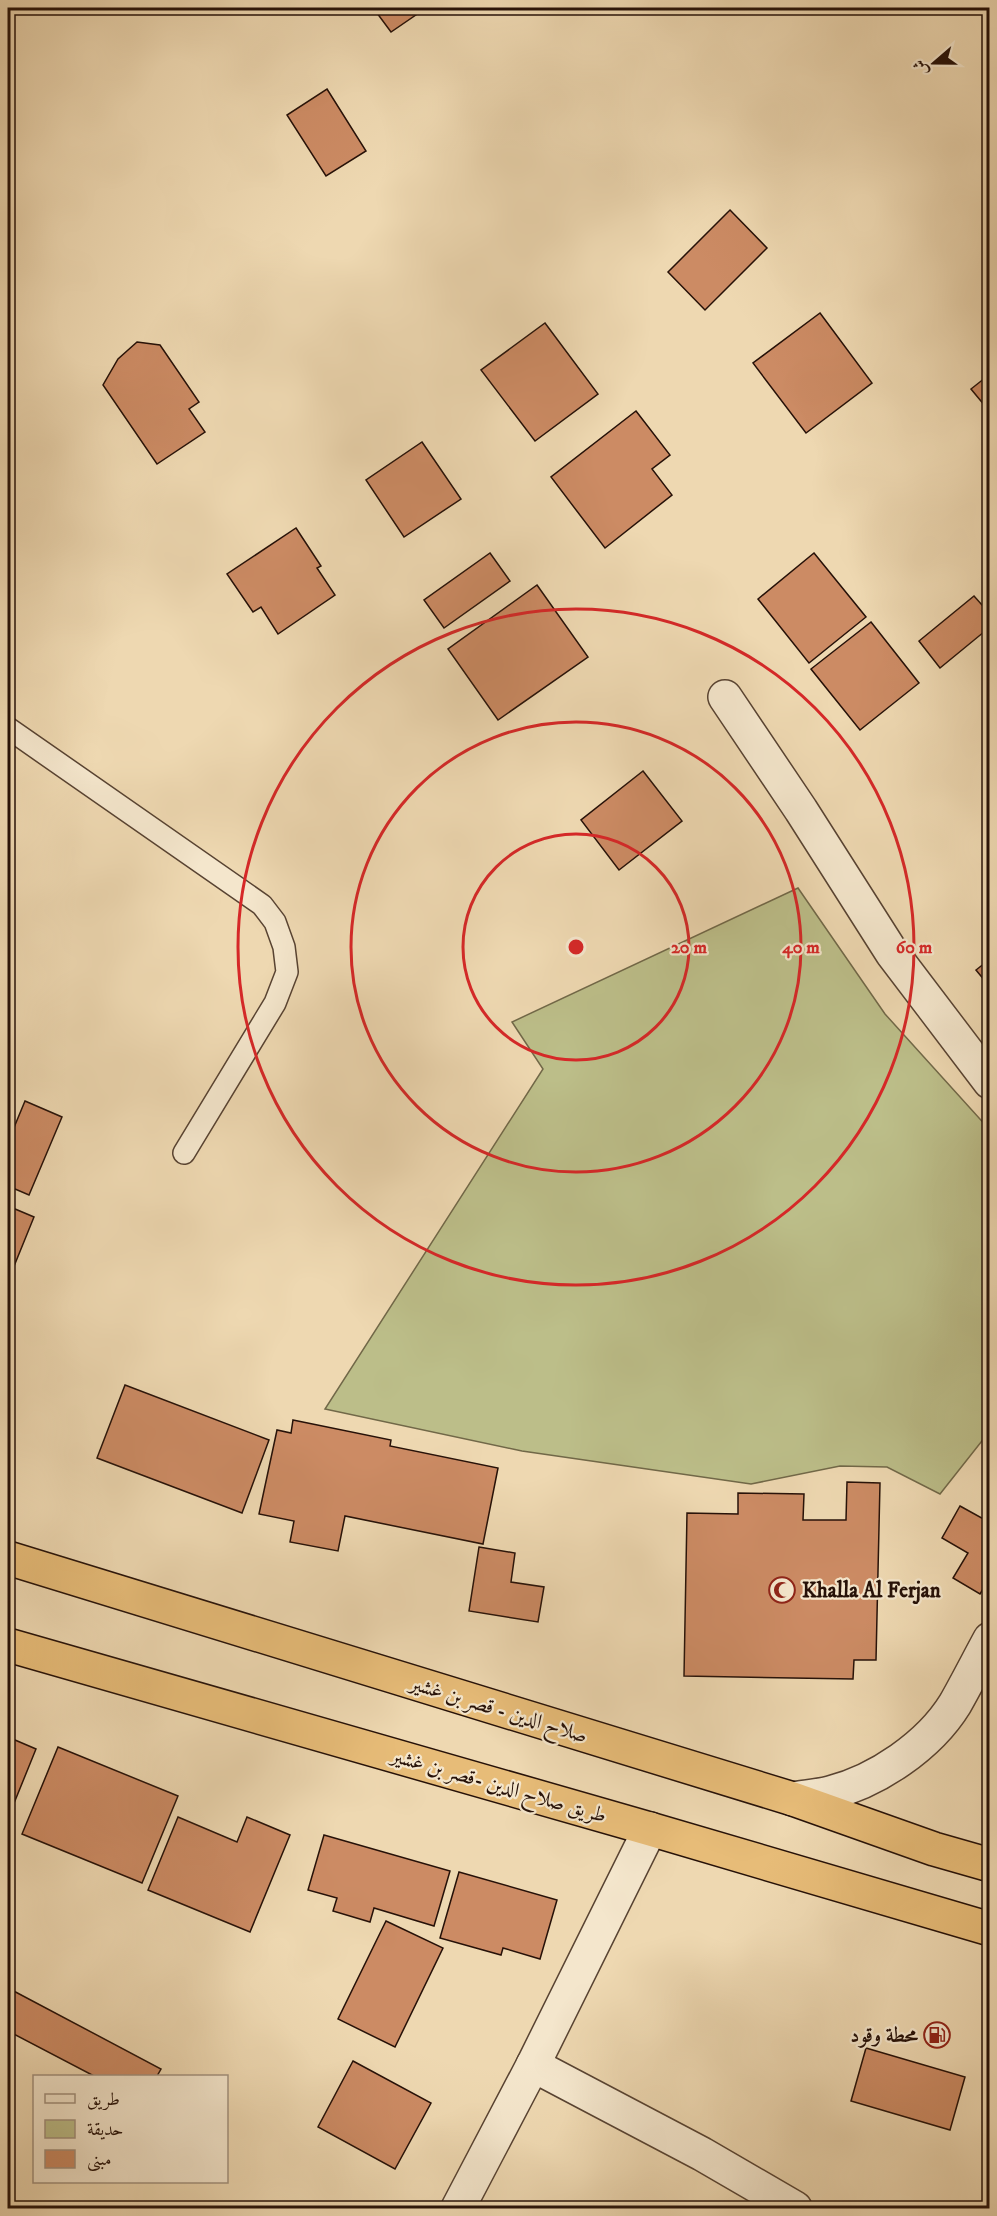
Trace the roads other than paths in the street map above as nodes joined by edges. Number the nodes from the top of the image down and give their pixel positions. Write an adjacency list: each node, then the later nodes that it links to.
1 (725, 697): 3 (street)
2 (8, 728): 4 (lane)
3 (990, 1082)
4 (184, 1153)
5 (8, 1558): 8 (highway, صلاح الدين - قصر بن غشير)
6 (990, 1639): 8 (street)
7 (8, 1645): 9 (highway, طريق صلاح الدين -قصر بن غشير)
8 (794, 1799): 10 (highway, صلاح الدين - قصر بن غشير)
9 (650, 1829): 11 (highway, طريق صلاح الدين -قصر بن غشير); 12 (street)
10 (990, 1865)
11 (990, 1929)
12 (533, 2065): 13 (street); 14 (street)
13 (458, 2208)
14 (795, 2208)

